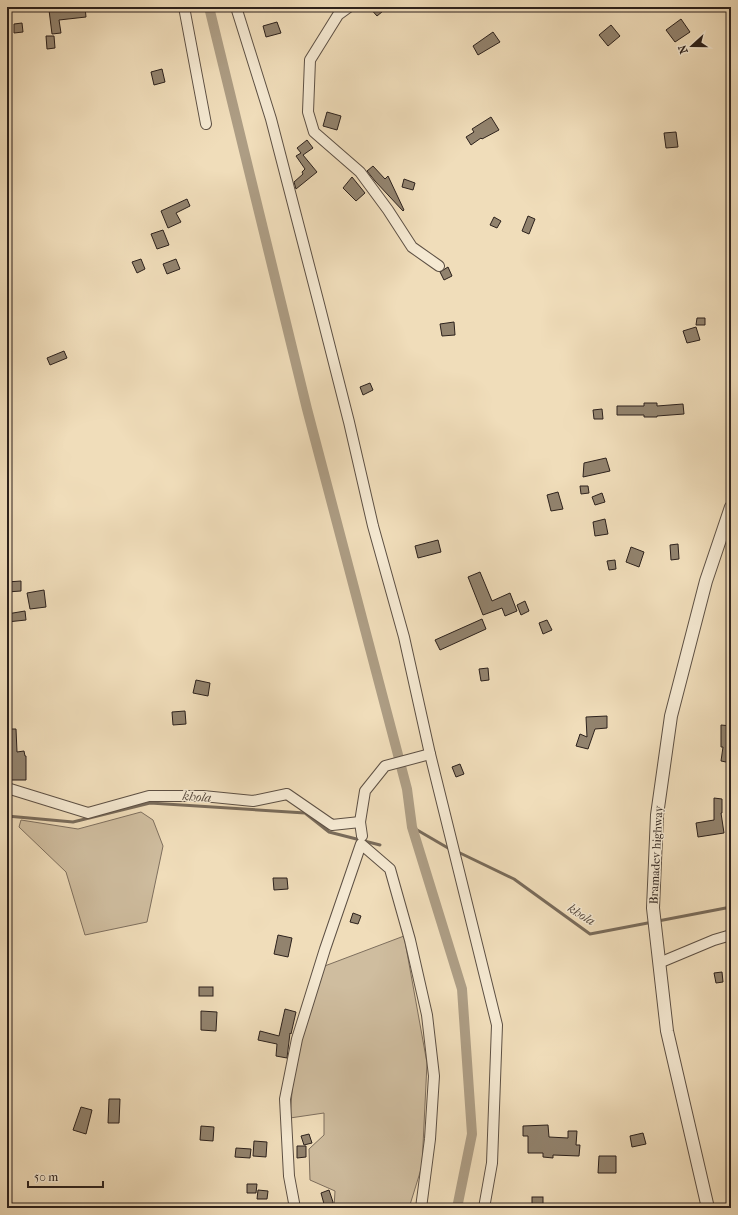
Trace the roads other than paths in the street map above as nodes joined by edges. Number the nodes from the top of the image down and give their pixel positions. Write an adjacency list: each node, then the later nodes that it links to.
1 (184, 7): 4 (street)
2 (236, 7): 7 (street)
3 (349, 7): 5 (street)
4 (206, 124)
5 (439, 266)
6 (731, 507): 12 (street, Bramadev highway)
7 (430, 754): 9 (street); 15 (street)
8 (7, 788): 9 (street)
9 (360, 822): 10 (street)
10 (362, 836)
11 (731, 935): 12 (street)
12 (659, 963): 16 (street, Bramadev highway)
13 (295, 1208): 14 (street)
14 (421, 1208)
15 (484, 1208)
16 (708, 1208)

